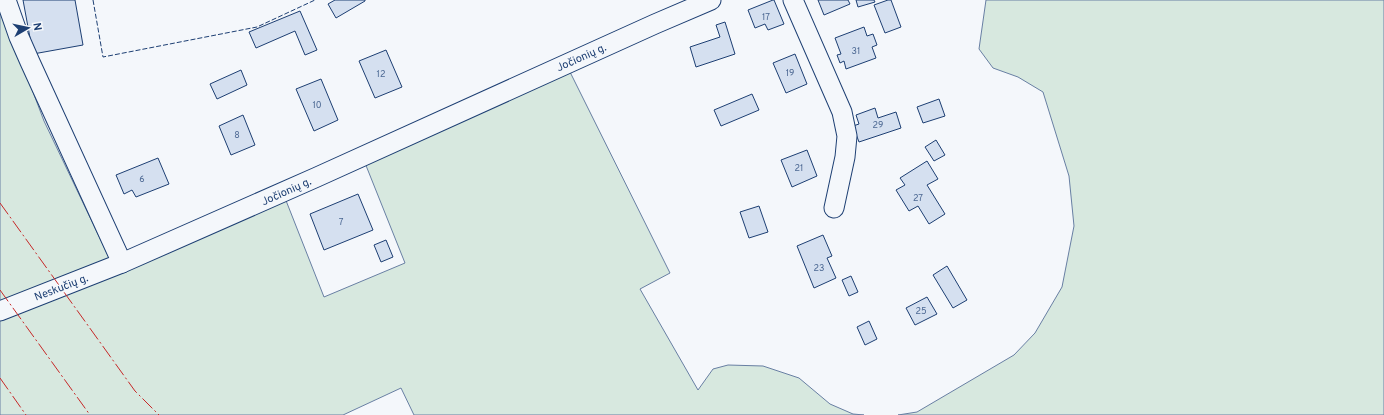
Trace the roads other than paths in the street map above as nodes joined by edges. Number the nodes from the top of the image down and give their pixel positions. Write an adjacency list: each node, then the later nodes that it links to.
1 (6, 0): 5 (street)
2 (710, 0): 5 (street, Jočionių g.)
3 (794, 0): 4 (street)
4 (834, 208)
5 (122, 262): 6 (street, Neskučių g.)
6 (0, 311)

